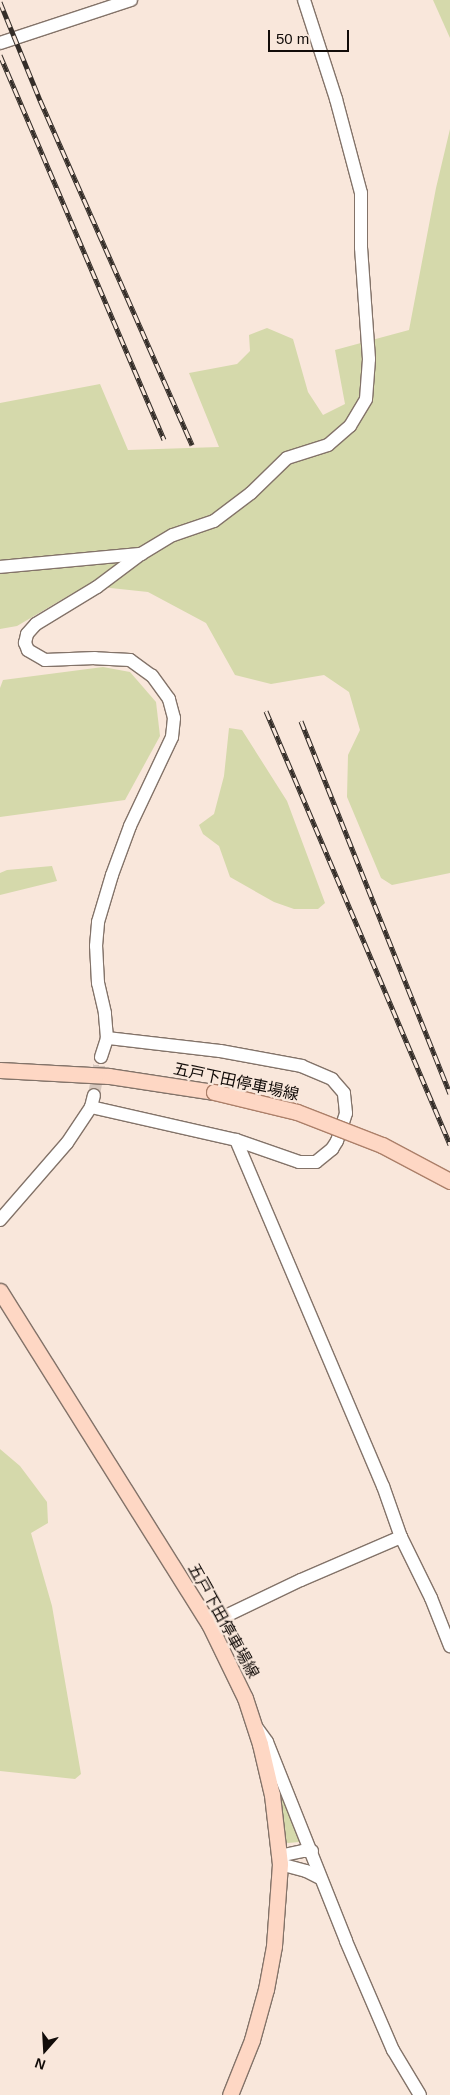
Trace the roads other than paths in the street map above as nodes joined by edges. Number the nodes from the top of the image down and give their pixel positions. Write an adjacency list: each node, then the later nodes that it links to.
1 (131, 0): 3 (street)
2 (304, 0): 4 (street)
3 (0, 43)
4 (141, 554): 5 (street); 6 (street)
5 (0, 567)
6 (106, 1038): 7 (street); 9 (street)
7 (101, 1057)
8 (0, 1070): 10 (main road, 五戸下田停車場線, bridge)
9 (236, 1140): 11 (street); 13 (street)
10 (450, 1181)
11 (0, 1220)
12 (0, 1291): 14 (main road, 五戸下田停車場線)
13 (401, 1537): 14 (street); 15 (street)
14 (209, 1624): 16 (main road, 五戸下田停車場線)
15 (450, 1646)
16 (253, 1723): 17 (street); 18 (main road, 五戸下田停車場線)
17 (312, 1851): 18 (street); 19 (street)
18 (280, 1860): 19 (street); 20 (main road, 五戸下田停車場線)
19 (320, 1878): 21 (street)
20 (230, 2095)
21 (420, 2095)

